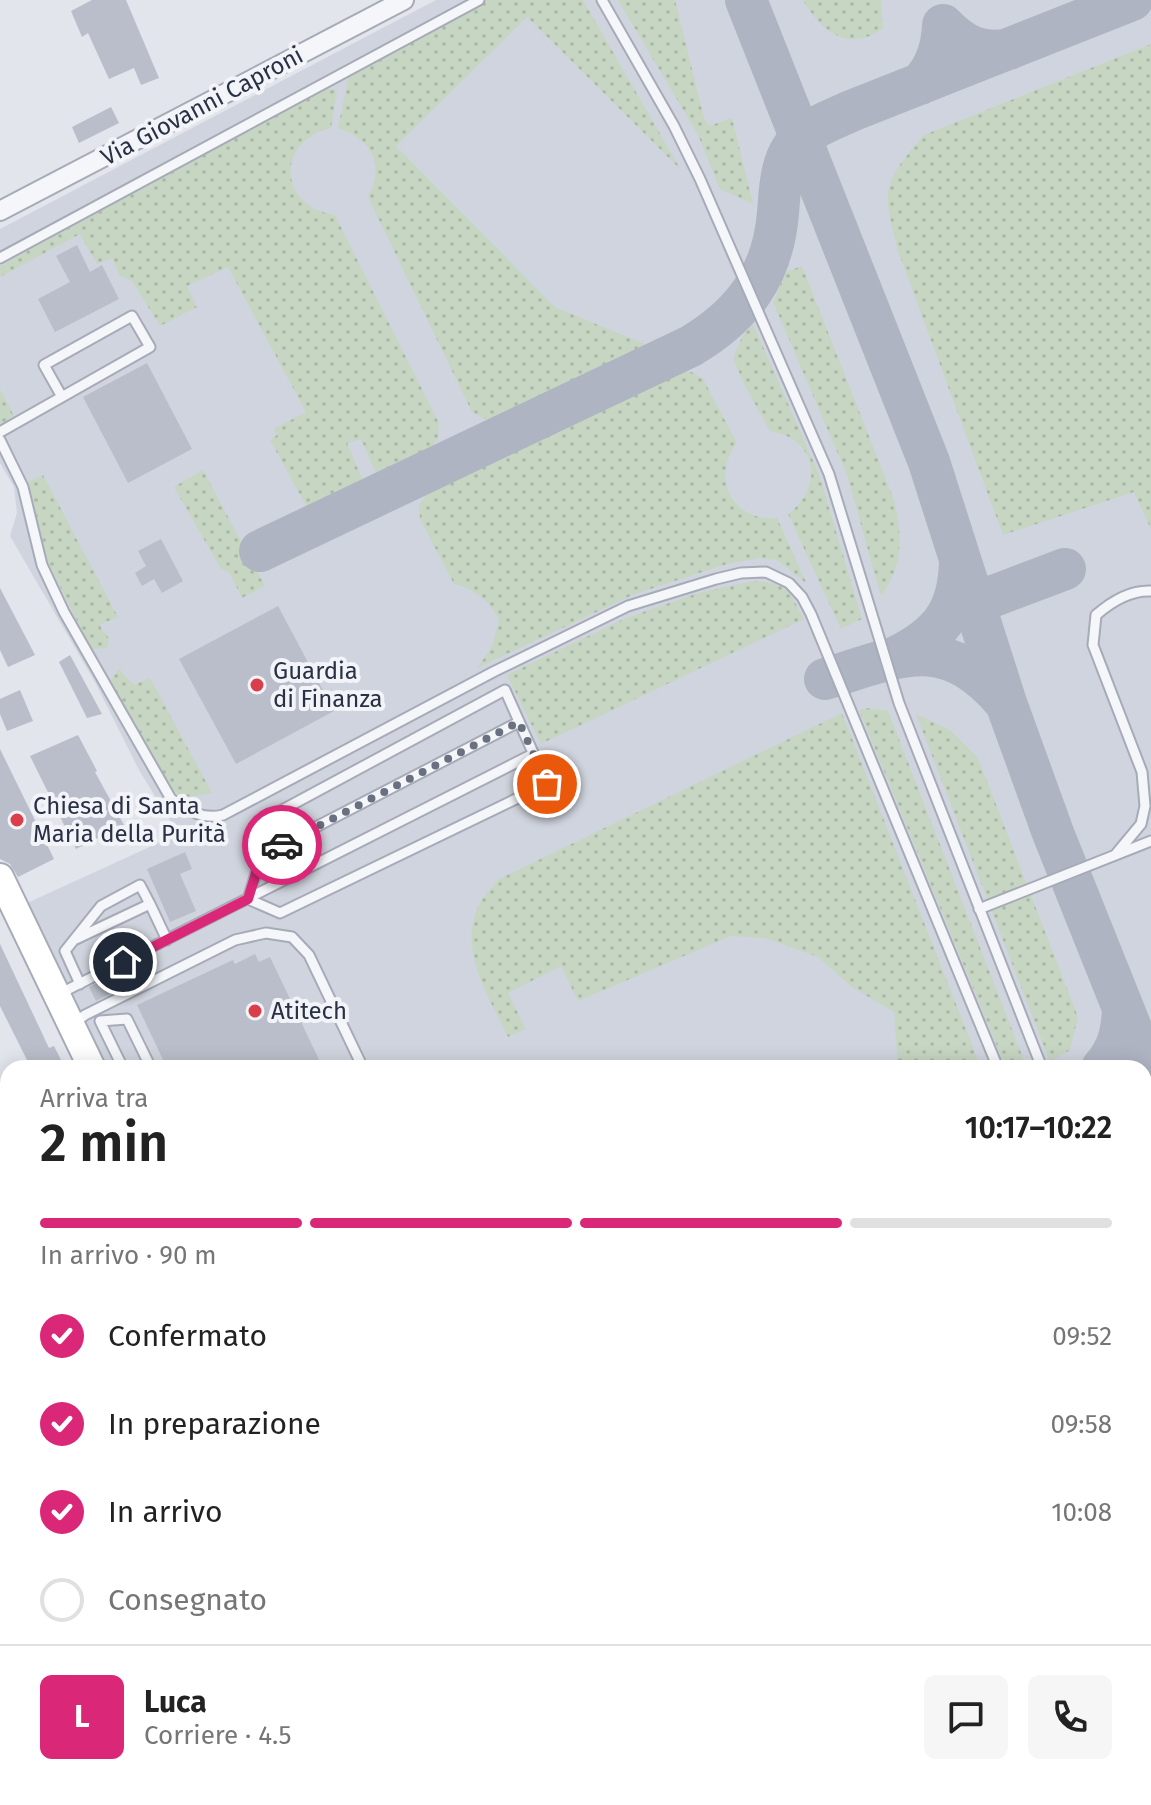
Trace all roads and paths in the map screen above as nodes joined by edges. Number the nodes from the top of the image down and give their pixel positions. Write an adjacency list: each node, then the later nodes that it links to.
1 (404, 0): 4 (street, Via Giovanni Caproni)
2 (479, 0): 5 (lane)
3 (602, 0): 20 (lane)
4 (0, 211)
5 (0, 258)
6 (62, 397): 6 (lane); 7 (lane)
7 (0, 432)
8 (0, 440): 30 (lane)
9 (1151, 591): 12 (lane)
10 (519, 722): 11 (lane); 14 (lane); 14 (lane)
11 (533, 754): 18 (lane); 18 (lane)
12 (1142, 772): 13 (lane); 16 (lane)
13 (1151, 794)
14 (266, 841): 18 (lane)
15 (1151, 841): 16 (lane)
16 (1116, 854): 20 (lane)
17 (0, 877): 23 (street)
18 (248, 899): 21 (lane)
19 (150, 904): 21 (lane); 22 (lane); 22 (lane)
20 (979, 909): 31 (lane)
21 (167, 940): 23 (lane)
22 (73, 941): 23 (lane)
23 (68, 989): 24 (street)
24 (78, 1020): 25 (lane); 26 (street); 29 (lane)
25 (100, 1021): 27 (lane); 28 (lane)
26 (90, 1060)
27 (119, 1060)
28 (147, 1060)
29 (359, 1060)
30 (995, 1060)
31 (1039, 1060)

